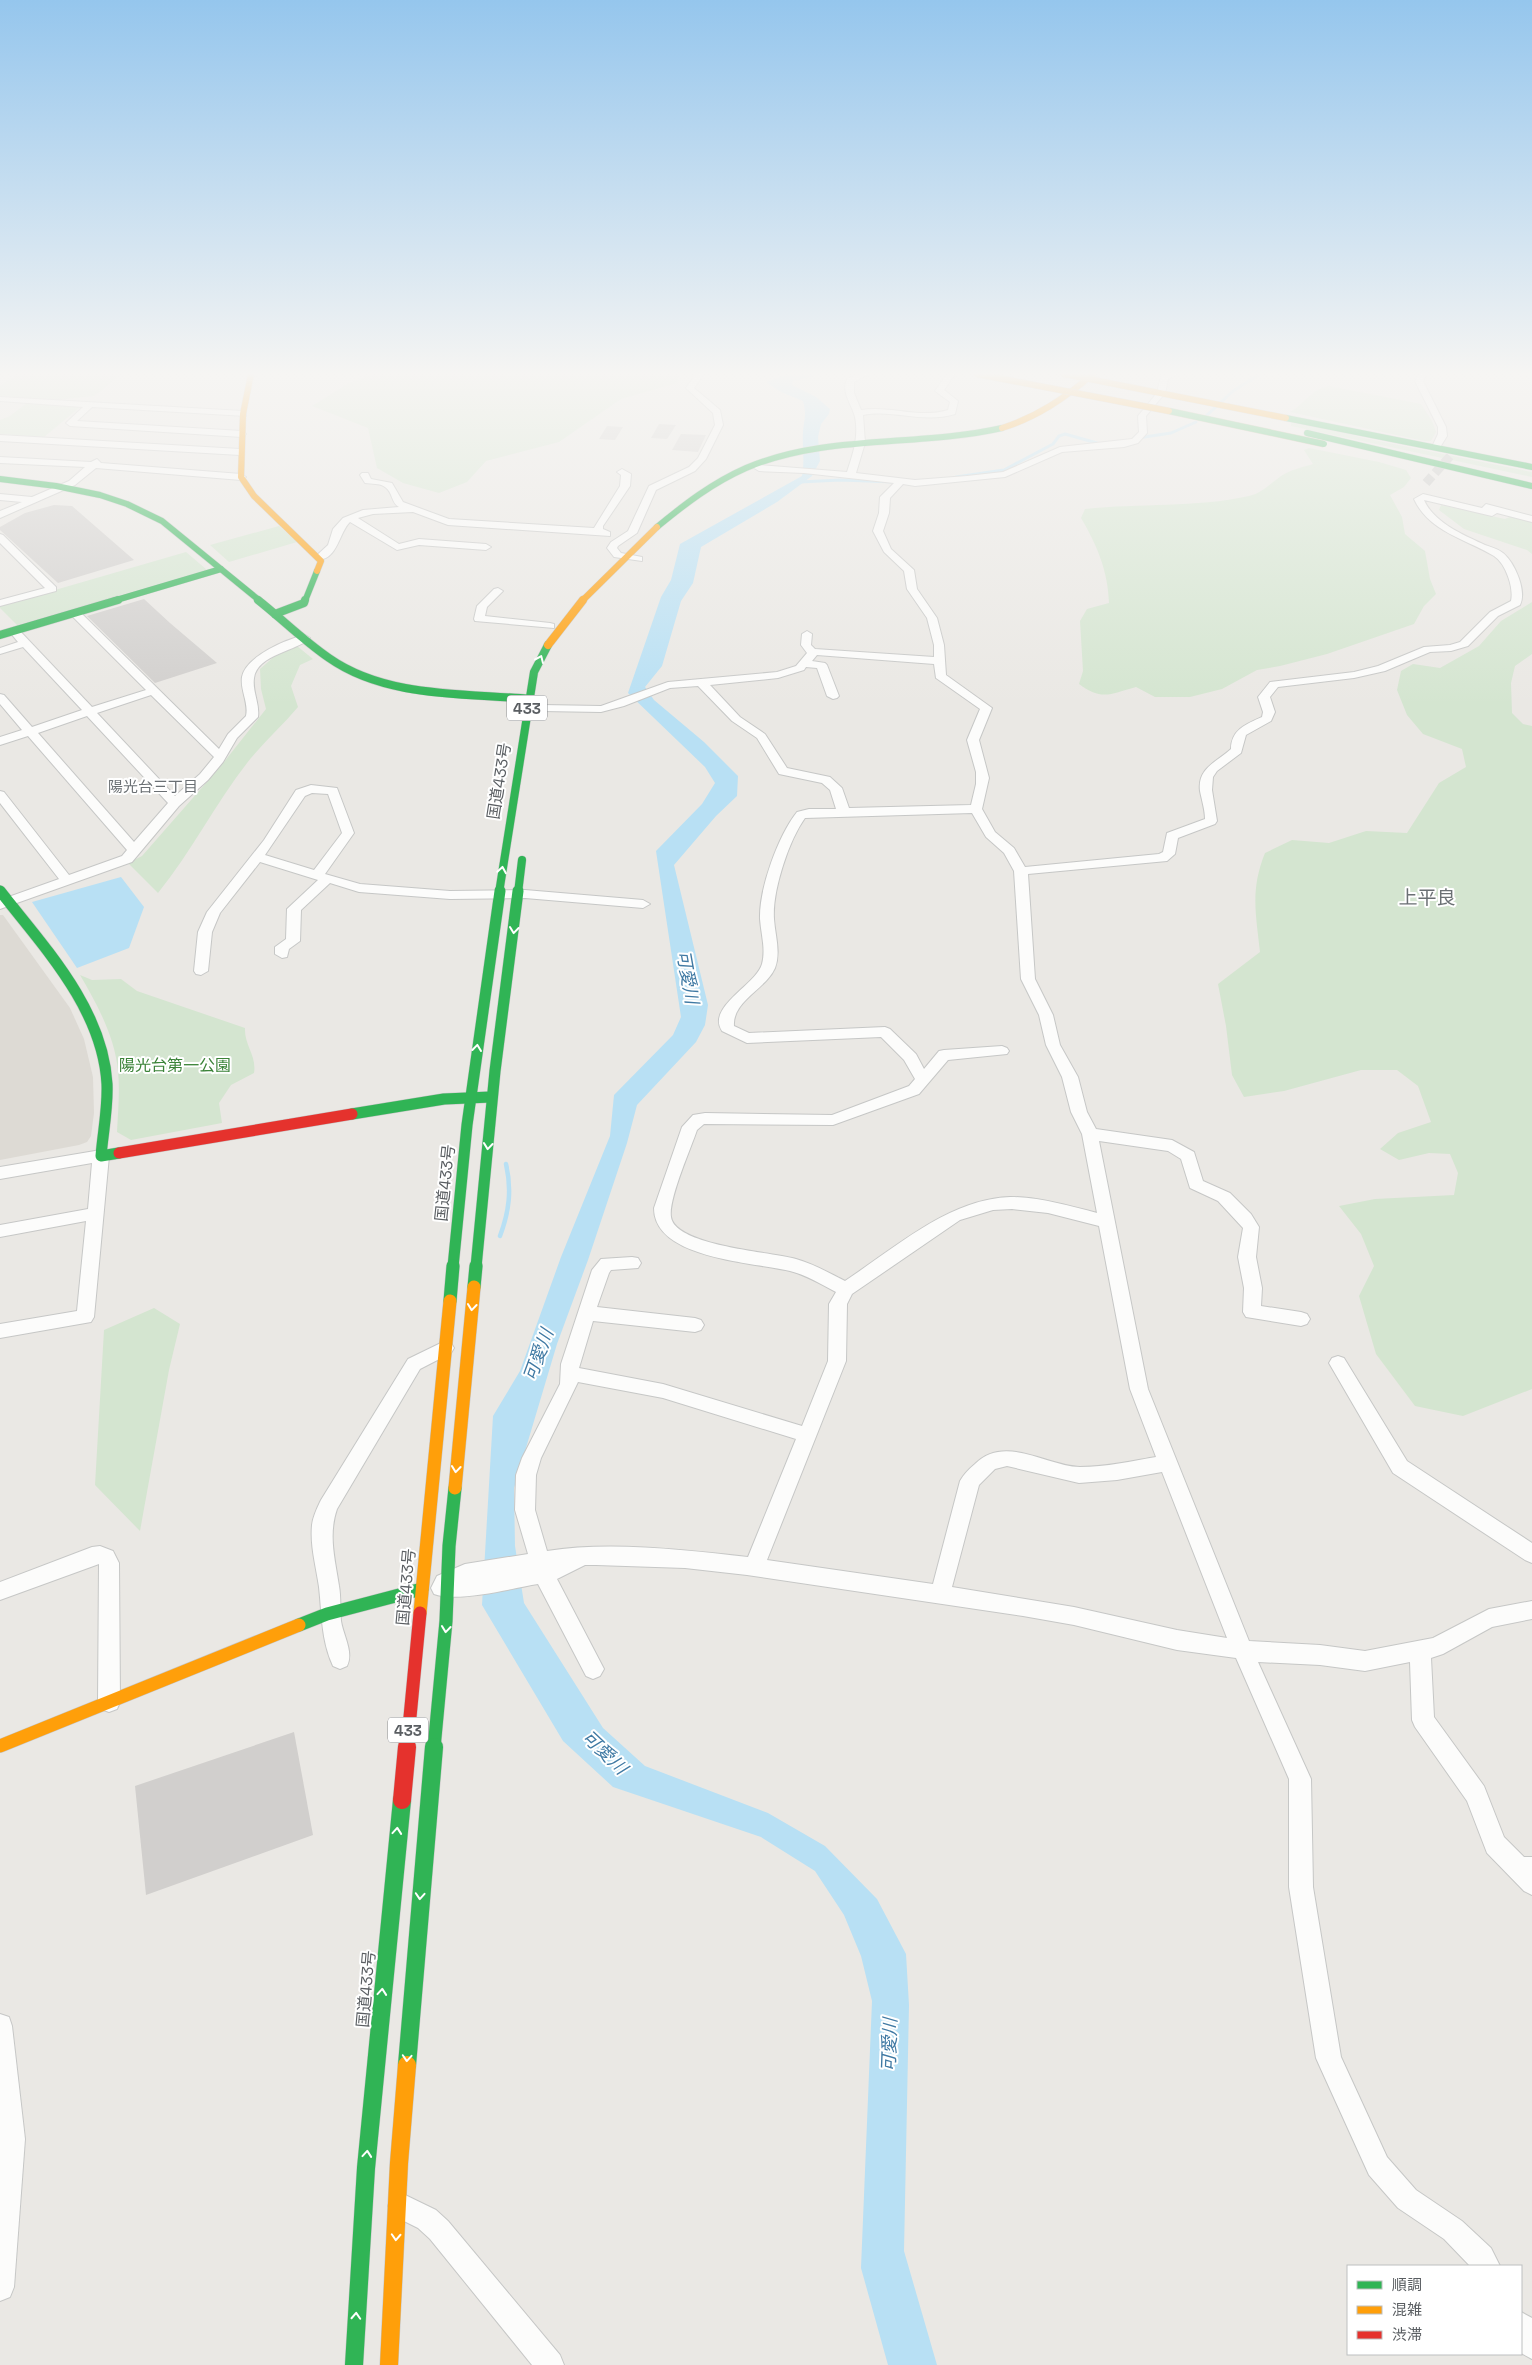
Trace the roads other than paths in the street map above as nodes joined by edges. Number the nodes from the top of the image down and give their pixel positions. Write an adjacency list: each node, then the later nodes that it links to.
1 (42, 484): 12 (main road)
2 (67, 484): 12 (street)
3 (246, 484): 30 (main road)
4 (388, 484): 18 (street)
5 (625, 484): 24 (street)
6 (654, 484): 14 (street)
7 (660, 484): 14 (street)
8 (709, 484): 31 (main road, 国道433号 / 433)
9 (722, 484): 32 (main road, 国道433号 / 433)
10 (898, 484): 47 (street)
11 (1493, 484): 15 (main road, bridge)
12 (63, 487): 17 (street); 33 (main road)
13 (1421, 487): 19 (street)
14 (652, 488): 27 (street)
15 (1532, 494)
16 (0, 497): 17 (street)
17 (34, 500): 20 (street)
18 (412, 510): 21 (street); 25 (street)
19 (1494, 510): 22 (street); 67 (street)
20 (0, 515)
21 (351, 518): 28 (street); 30 (street)
22 (1532, 519)
23 (425, 530): 28 (street)
24 (599, 531): 25 (street); 27 (street)
25 (480, 535): 28 (street); 29 (street)
26 (0, 537): 35 (street)
27 (626, 538): 31 (street)
28 (419, 542)
29 (486, 547)
30 (320, 557): 37 (main road)
31 (626, 557): 32 (street); 51 (main road, 国道433号 / 433, one-way to 31)
32 (638, 559): 46 (main road, 国道433号 / 433)
33 (221, 569): 36 (main road); 37 (main road)
34 (498, 591): 38 (street)
35 (0, 603)
36 (75, 613): 39 (main road); 50 (street)
37 (275, 614): 42 (main road)
38 (550, 626)
39 (14, 631): 41 (main road); 43 (street)
40 (807, 634): 45 (street)
41 (0, 635)
42 (305, 638): 51 (main road); 59 (street)
43 (26, 643): 44 (street); 55 (street)
44 (0, 651)
45 (812, 652): 47 (street); 48 (street)
46 (555, 656)
47 (939, 662): 62 (street)
48 (805, 664): 49 (street); 52 (street)
49 (700, 682): 54 (street); 63 (street)
50 (153, 691): 55 (street); 59 (street)
51 (529, 695): 54 (main road); 72 (main road, 国道433号 / 433, one-way to 51)
52 (833, 696)
53 (0, 697): 57 (street)
54 (543, 703): 56 (main road, 433)
55 (90, 712): 57 (street); 61 (street)
56 (541, 722)
57 (30, 731): 58 (street); 64 (street)
58 (0, 740)
59 (220, 757): 61 (street)
60 (0, 795): 69 (street)
61 (175, 802): 64 (street)
62 (976, 809): 63 (street); 67 (street)
63 (844, 813): 78 (street)
64 (136, 851): 69 (street)
65 (523, 852): 71 (main road, 433)
66 (257, 857): 68 (street); 68 (street); 76 (street)
67 (1022, 871): 81 (street)
68 (322, 878): 72 (street); 75 (street)
69 (67, 881): 73 (street)
70 (0, 891): 73 (main road)
71 (518, 893): 72 (street); 74 (street); 80 (main road, 433, one-way to 80)
72 (499, 894): 79 (main road, 国道433号 / 433, one-way to 72)
73 (4, 904): 82 (main road)
74 (643, 904)
75 (282, 954)
76 (201, 970)
77 (1002, 1051): 78 (street)
78 (924, 1080): 88 (street)
79 (471, 1096): 80 (main road); 82 (main road); 93 (main road, 国道433号 / 433)
80 (493, 1097): 102 (main road, 433, one-way to 102)
81 (1090, 1134): 85 (street); 90 (street)
82 (101, 1156): 83 (street); 84 (street)
83 (0, 1173)
84 (96, 1212): 86 (street); 92 (street)
85 (1106, 1222): 88 (street); 97 (street)
86 (0, 1231)
87 (632, 1263): 89 (street)
88 (846, 1289): 96 (street)
89 (587, 1313): 91 (street); 95 (street)
90 (1301, 1319)
91 (695, 1325)
92 (0, 1331)
93 (445, 1348): 103 (main road, 国道433号 / 433); 107 (street)
94 (1338, 1363): 98 (street)
95 (569, 1373): 96 (street); 100 (street)
96 (807, 1435): 99 (street)
97 (1168, 1463): 105 (street); 108 (street)
98 (1532, 1554)
99 (754, 1567): 100 (street); 105 (street)
100 (535, 1568): 101 (street); 111 (street)
101 (474, 1579): 102 (street)
102 (447, 1584): 103 (street); 118 (main road, 433, one-way to 118)
103 (422, 1589): 107 (main road); 117 (main road, 国道433号 / 433, one-way to 103)
104 (0, 1591): 112 (street)
105 (940, 1595): 108 (street)
106 (1532, 1610): 109 (street)
107 (330, 1613): 110 (street); 112 (main road)
108 (1242, 1649): 109 (street); 119 (street)
109 (1420, 1650): 114 (street)
110 (340, 1659)
111 (593, 1669)
112 (109, 1702): 113 (main road)
113 (0, 1746)
114 (1528, 1874)
115 (0, 2026): 116 (street)
116 (5, 2115): 120 (street)
117 (364, 2198): 118 (street); 123 (main road, 国道433号 / 433, one-way to 117)
118 (397, 2204): 124 (main road, 433, one-way to 124); 125 (street)
119 (1485, 2265)
120 (0, 2287)
121 (1522, 2328): 122 (street)
122 (1532, 2345)
123 (354, 2365)
124 (389, 2365)
125 (550, 2365)

